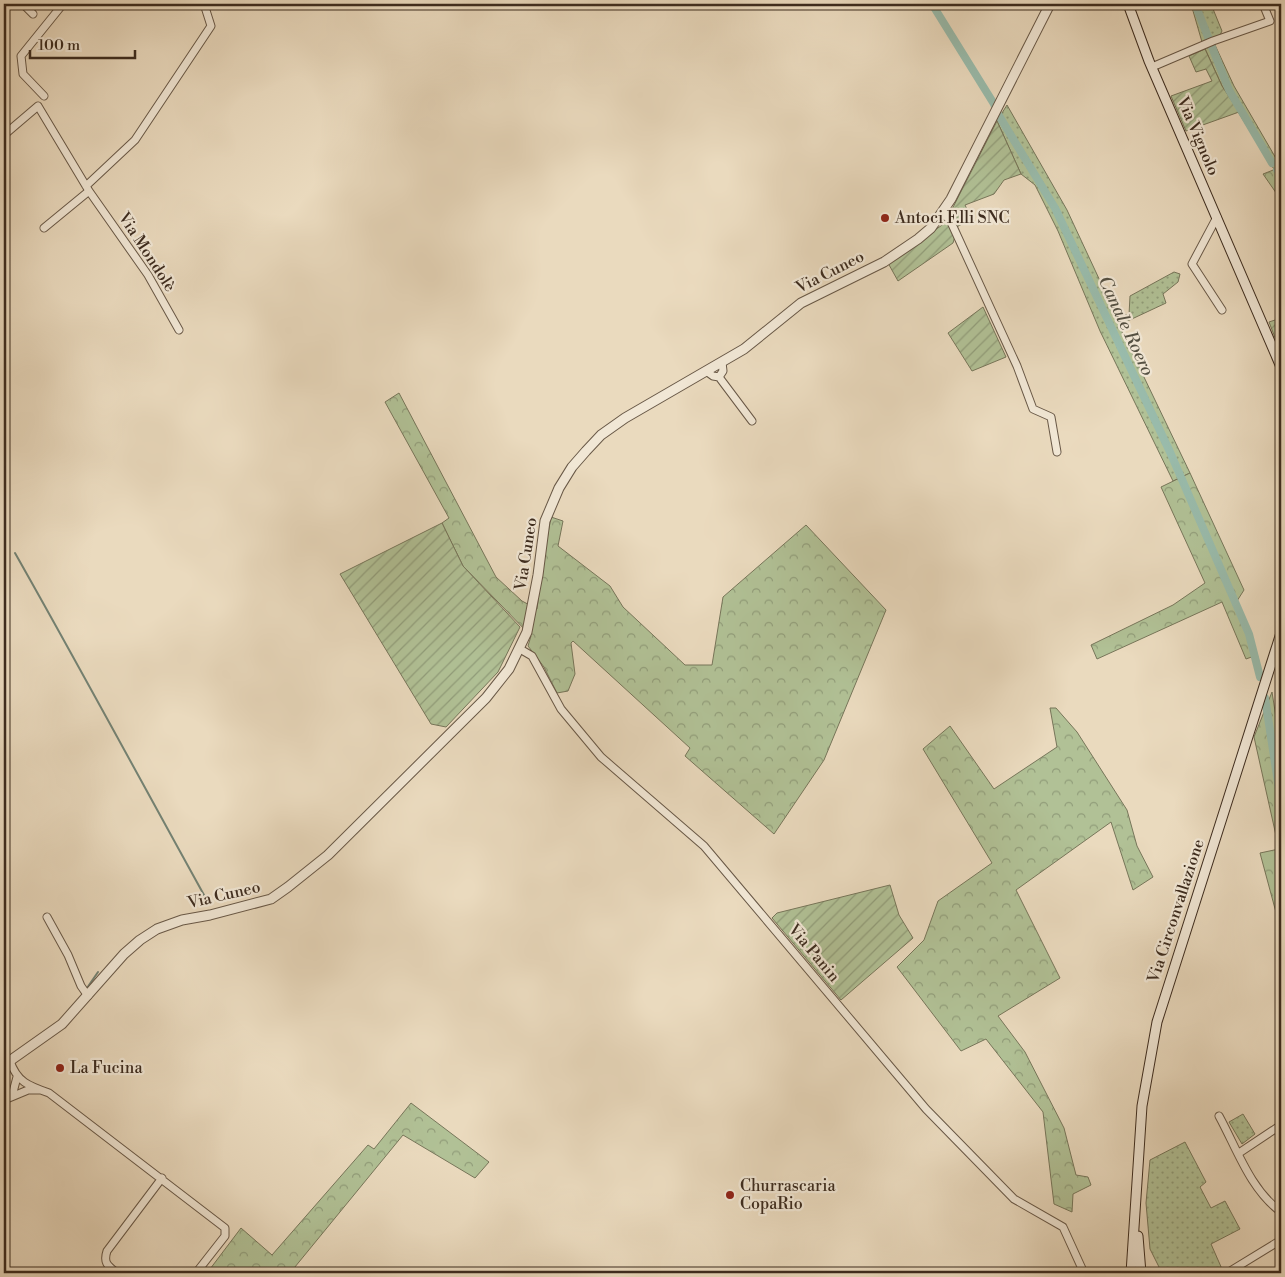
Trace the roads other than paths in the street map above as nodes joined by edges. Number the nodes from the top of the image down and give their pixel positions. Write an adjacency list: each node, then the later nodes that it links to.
1 (23, 4): 7 (street)
2 (63, 4): 9 (street)
3 (204, 4): 11 (street)
4 (1050, 4): 12 (street, Via Cuneo)
5 (1128, 4): 8 (street, Via Vignolo)
6 (1263, 4): 8 (street)
7 (33, 14)
8 (1152, 67): 13 (street, Via Vignolo)
9 (44, 96)
10 (4, 136): 11 (street, Via Mondolè)
11 (88, 189): 14 (street); 16 (street, Via Mondolè)
12 (942, 213): 17 (street, Via Cuneo); 22 (street)
13 (1217, 218): 15 (street); 18 (street, Via Vignolo)
14 (44, 228)
15 (1222, 310)
16 (179, 330)
17 (722, 362): 19 (street, Via Cuneo); 20 (street)
18 (1281, 367)
19 (706, 371): 20 (street); 24 (street, Via Cuneo)
20 (719, 377): 21 (street)
21 (752, 421)
22 (1058, 452)
23 (1281, 633): 35 (street, Via Circonvallazione)
24 (520, 649): 26 (street, Via Cuneo); 41 (street, Via Panin)
25 (47, 917): 26 (street)
26 (88, 996): 27 (street, Via Cuneo)
27 (7, 1063): 28 (street)
28 (17, 1077): 29 (street); 30 (street)
29 (39, 1090): 30 (street); 34 (street)
30 (6, 1099)
31 (1219, 1116): 33 (street)
32 (1281, 1125): 33 (street)
33 (1239, 1152): 36 (street)
34 (162, 1178): 39 (street); 40 (street)
35 (1136, 1206): 42 (street, Via Circonvallazione); 43 (street, Via Circonvallazione)
36 (1281, 1212)
37 (1281, 1240): 38 (street)
38 (1231, 1272)
39 (117, 1273)
40 (196, 1273)
41 (1084, 1273)
42 (1131, 1273)
43 (1141, 1273)

